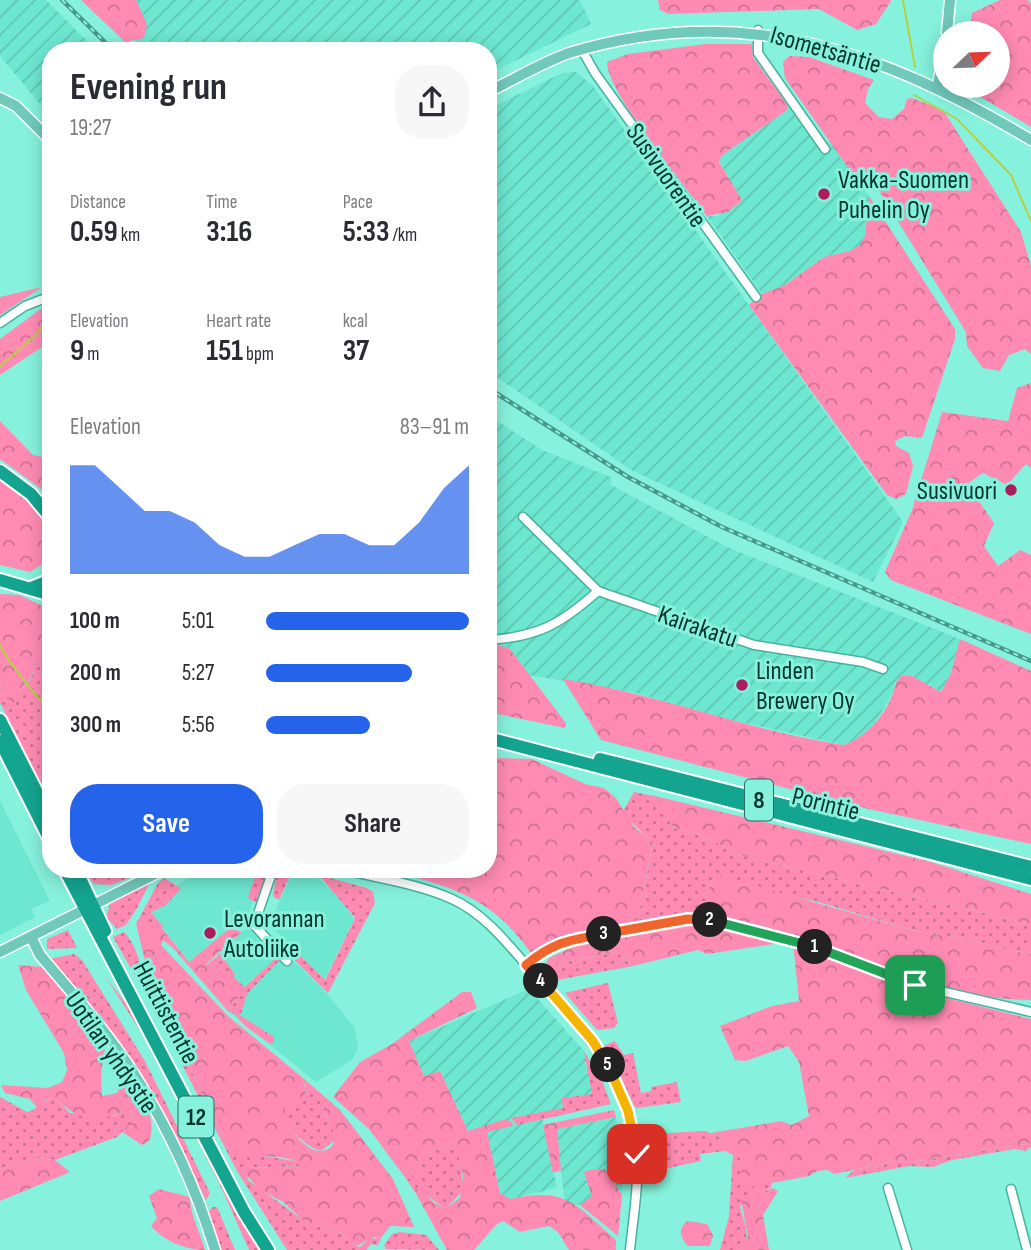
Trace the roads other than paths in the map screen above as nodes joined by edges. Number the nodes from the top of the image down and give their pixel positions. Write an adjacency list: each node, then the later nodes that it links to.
1 (950, 0): 2 (main road)
2 (948, 21)
3 (758, 30): 4 (main road, Isometsäntie); 5 (main road, Isometsäntie); 11 (street)
4 (582, 50): 6 (main road, Isometsäntie); 12 (street, Susivuorentie)
5 (933, 87)
6 (497, 88)
7 (954, 98): 10 (main road, Isometsäntie)
8 (0, 99): 9 (main road)
9 (42, 132)
10 (1031, 140)
11 (825, 149)
12 (756, 298)
13 (42, 299): 14 (street)
14 (0, 323)
15 (0, 471): 16 (highway)
16 (42, 507)
17 (523, 517): 21 (street, Kairakatu)
18 (0, 580): 20 (highway)
19 (42, 584): 20 (highway)
20 (31, 589): 22 (highway)
21 (598, 591): 23 (street); 24 (street, Kairakatu)
22 (42, 592)
23 (497, 639)
24 (883, 669)
25 (0, 720): 29 (highway)
26 (497, 733): 31 (highway, Porintie / 8)
27 (497, 740): 37 (highway, Porintie / 8)
28 (0, 741): 30 (highway)
29 (42, 802)
30 (42, 824)
31 (1031, 867)
32 (70, 878): 38 (highway, Huittistentie / 12)
33 (79, 878): 38 (highway, Huittistentie / 12)
34 (147, 878): 38 (main road)
35 (270, 878): 41 (street)
36 (374, 878): 42 (street)
37 (1031, 878)
38 (89, 907): 39 (main road); 47 (highway, Huittistentie / 12)
39 (31, 937): 40 (main road); 46 (main road, Uotilan yhdystie)
40 (0, 952)
41 (287, 961)
42 (526, 965): 43 (street); 48 (street)
43 (1031, 1013)
44 (888, 1188): 49 (street)
45 (1011, 1189): 50 (street)
46 (215, 1250)
47 (268, 1250)
48 (630, 1250)
49 (907, 1250)
50 (1027, 1250)

